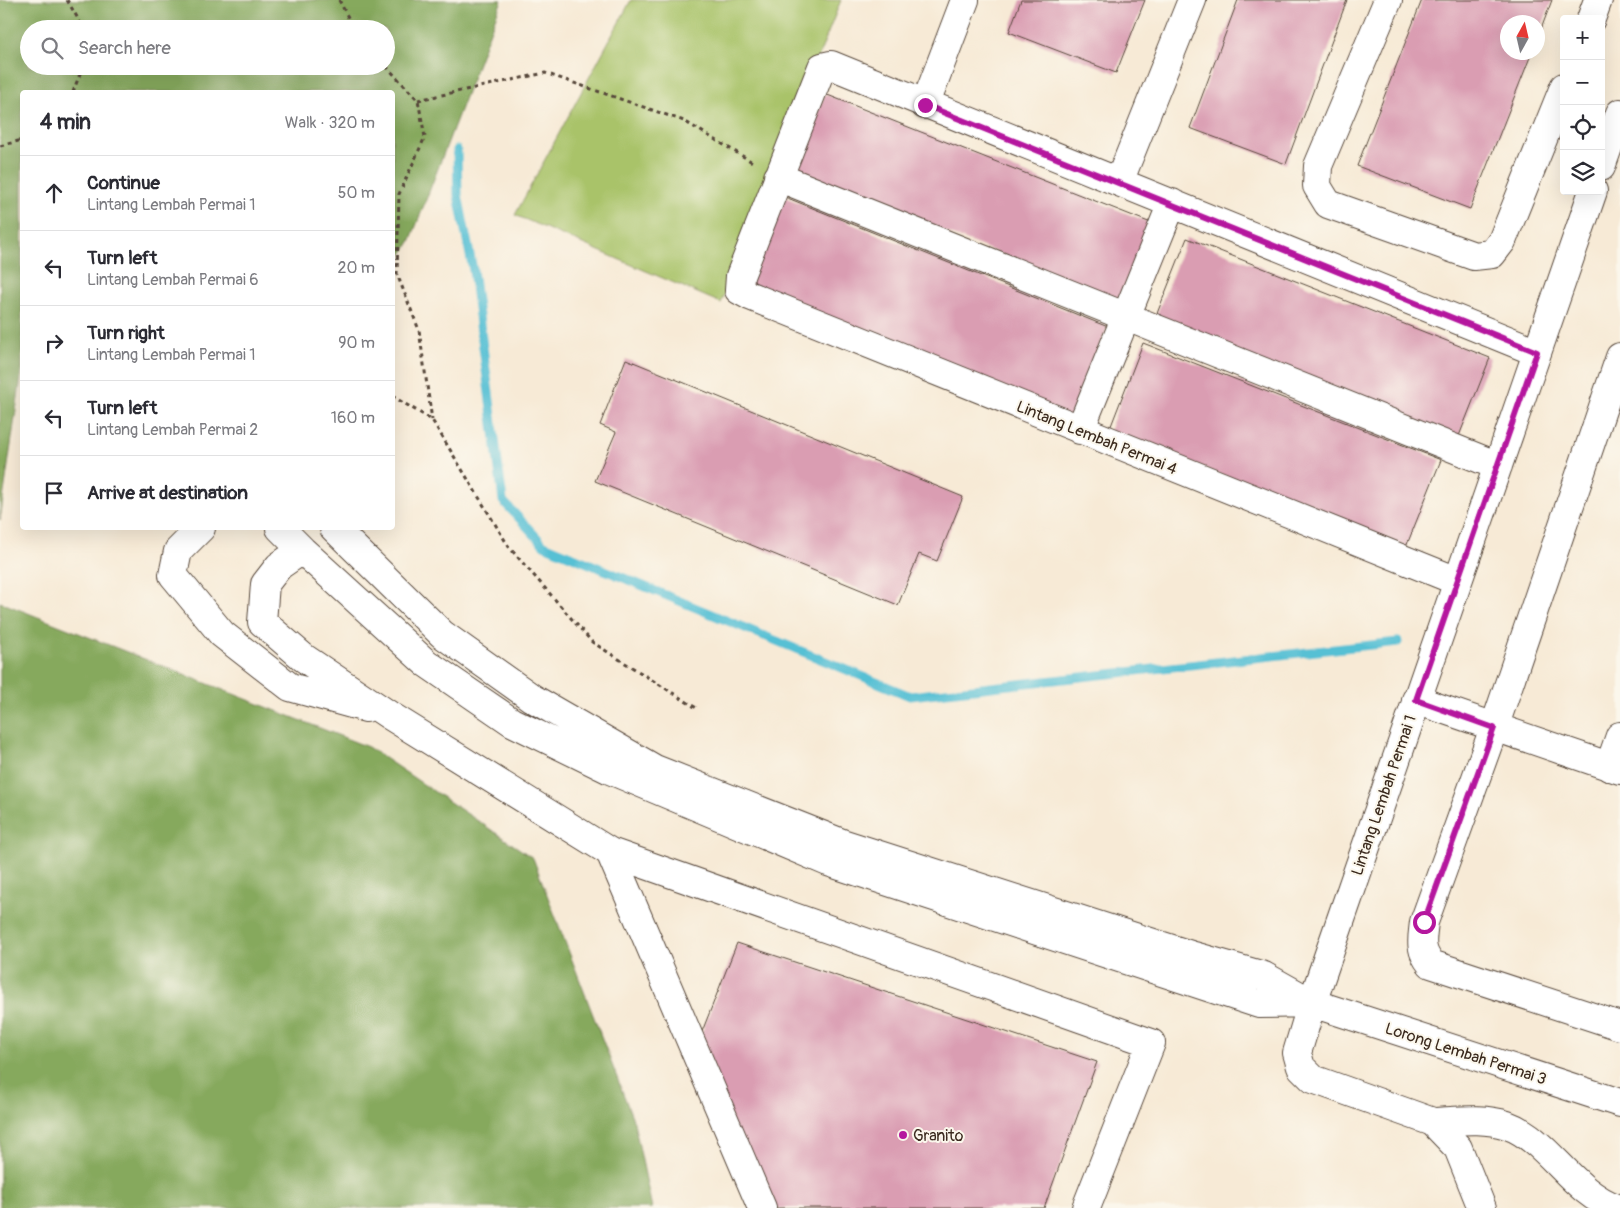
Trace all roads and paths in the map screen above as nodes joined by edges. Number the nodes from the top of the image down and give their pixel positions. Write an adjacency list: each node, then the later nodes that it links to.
1 (67, 0): 8 (path)
2 (339, 0): 9 (path)
3 (964, 0): 15 (street)
4 (1192, 0): 21 (street)
5 (1388, 0): 13 (street)
6 (1598, 0): 7 (street)
7 (1592, 15)
8 (79, 20)
9 (349, 20)
10 (80, 75): 12 (path)
11 (394, 75): 14 (path)
12 (74, 90)
13 (1560, 97)
14 (418, 100): 20 (path); 28 (path)
15 (925, 105): 20 (street); 21 (street)
16 (1620, 113): 19 (street)
17 (20, 141): 18 (path)
18 (0, 146)
19 (1605, 156)
20 (778, 177): 24 (street); 29 (street, Lintang Lembah Permai 4)
21 (1119, 182): 23 (street)
22 (1592, 195): 25 (street, Lintang Lembah Permai 1)
23 (1172, 203): 24 (street); 25 (street)
24 (1126, 318): 29 (street); 30 (street)
25 (1537, 352): 30 (street, Lintang Lembah Permai 1)
26 (1620, 357): 39 (street)
27 (395, 398): 28 (path)
28 (432, 420): 37 (path)
29 (1080, 430): 35 (street, Lintang Lembah Permai 4)
30 (1498, 466): 35 (street, Lintang Lembah Permai 1)
31 (199, 530): 38 (street)
32 (282, 530): 34 (street)
33 (336, 530): 43 (street)
34 (302, 550): 38 (street); 43 (street)
35 (1457, 581): 36 (street, Lintang Lembah Permai 1)
36 (1416, 700): 39 (street); 43 (street, Lintang Lembah Permai 1)
37 (698, 709)
38 (389, 715): 42 (street)
39 (1494, 728): 41 (street); 44 (street)
40 (1620, 736): 41 (street)
41 (1615, 769)
42 (610, 852): 47 (street); 48 (street)
43 (1312, 1003): 45 (street, Lorong Lembah Permai 3); 46 (street, Lintang Lembah Permai 1)
44 (1620, 1026)
45 (1620, 1103)
46 (1434, 1122): 49 (street); 50 (street)
47 (762, 1208)
48 (1086, 1208)
49 (1482, 1208)
50 (1617, 1208)

